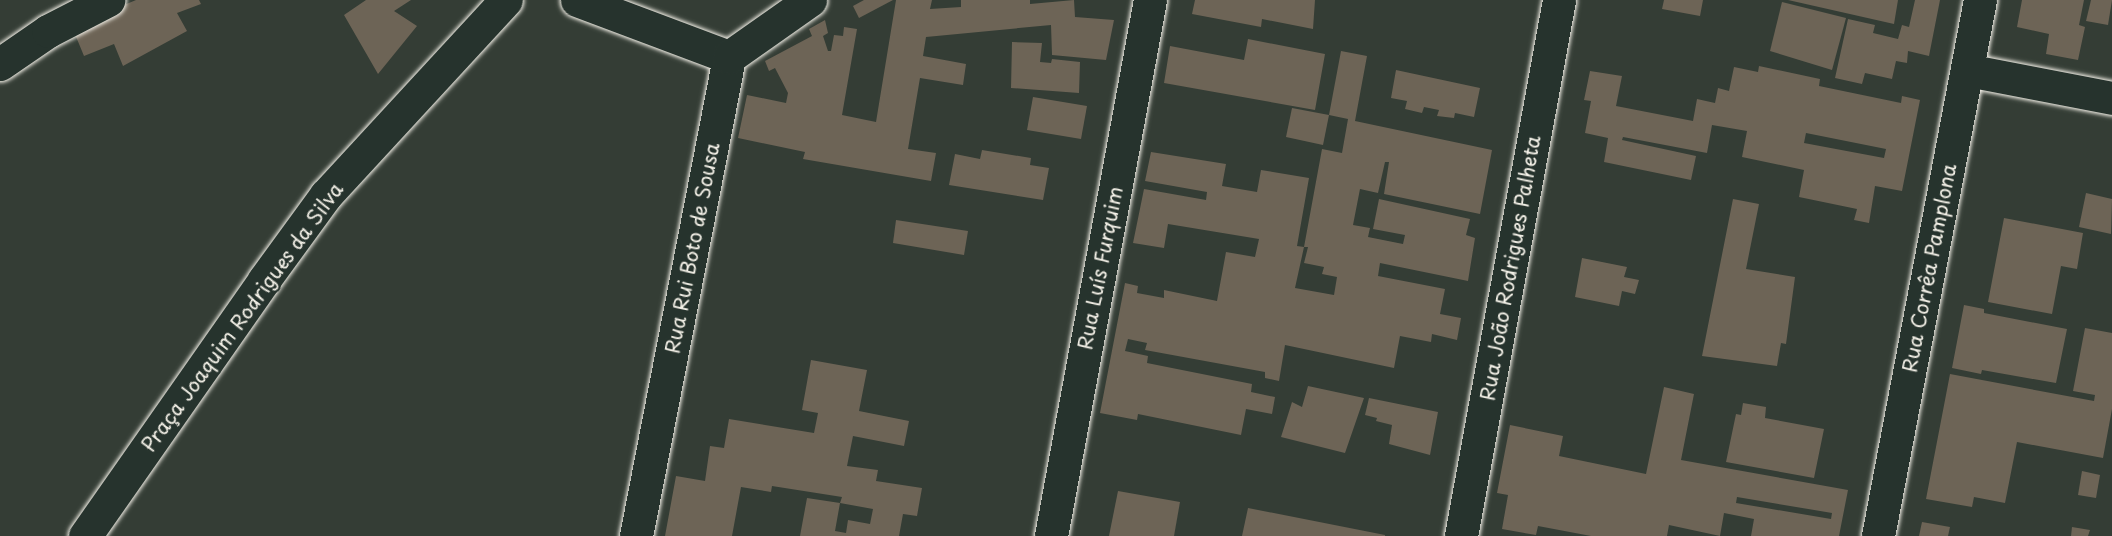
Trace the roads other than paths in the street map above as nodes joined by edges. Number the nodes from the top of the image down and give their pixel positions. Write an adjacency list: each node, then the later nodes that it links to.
1 (108, 0): 9 (street)
2 (506, 0): 12 (street, Praça Joaquim Rodrigues da Silva)
3 (576, 0): 8 (street)
4 (810, 0): 8 (street)
5 (1150, 0): 14 (street, Rua Luís Furquim)
6 (1558, 0): 15 (street, Rua João Rodrigues Palheta)
7 (1980, 0): 10 (street, Rua Corrêa Pamplona)
8 (729, 57): 13 (street, Rua Rui Boto de Sousa)
9 (0, 64)
10 (1967, 70): 11 (street); 16 (street, Rua Corrêa Pamplona)
11 (2112, 98)
12 (85, 536)
13 (636, 536)
14 (1051, 536)
15 (1461, 536)
16 (1878, 536)

